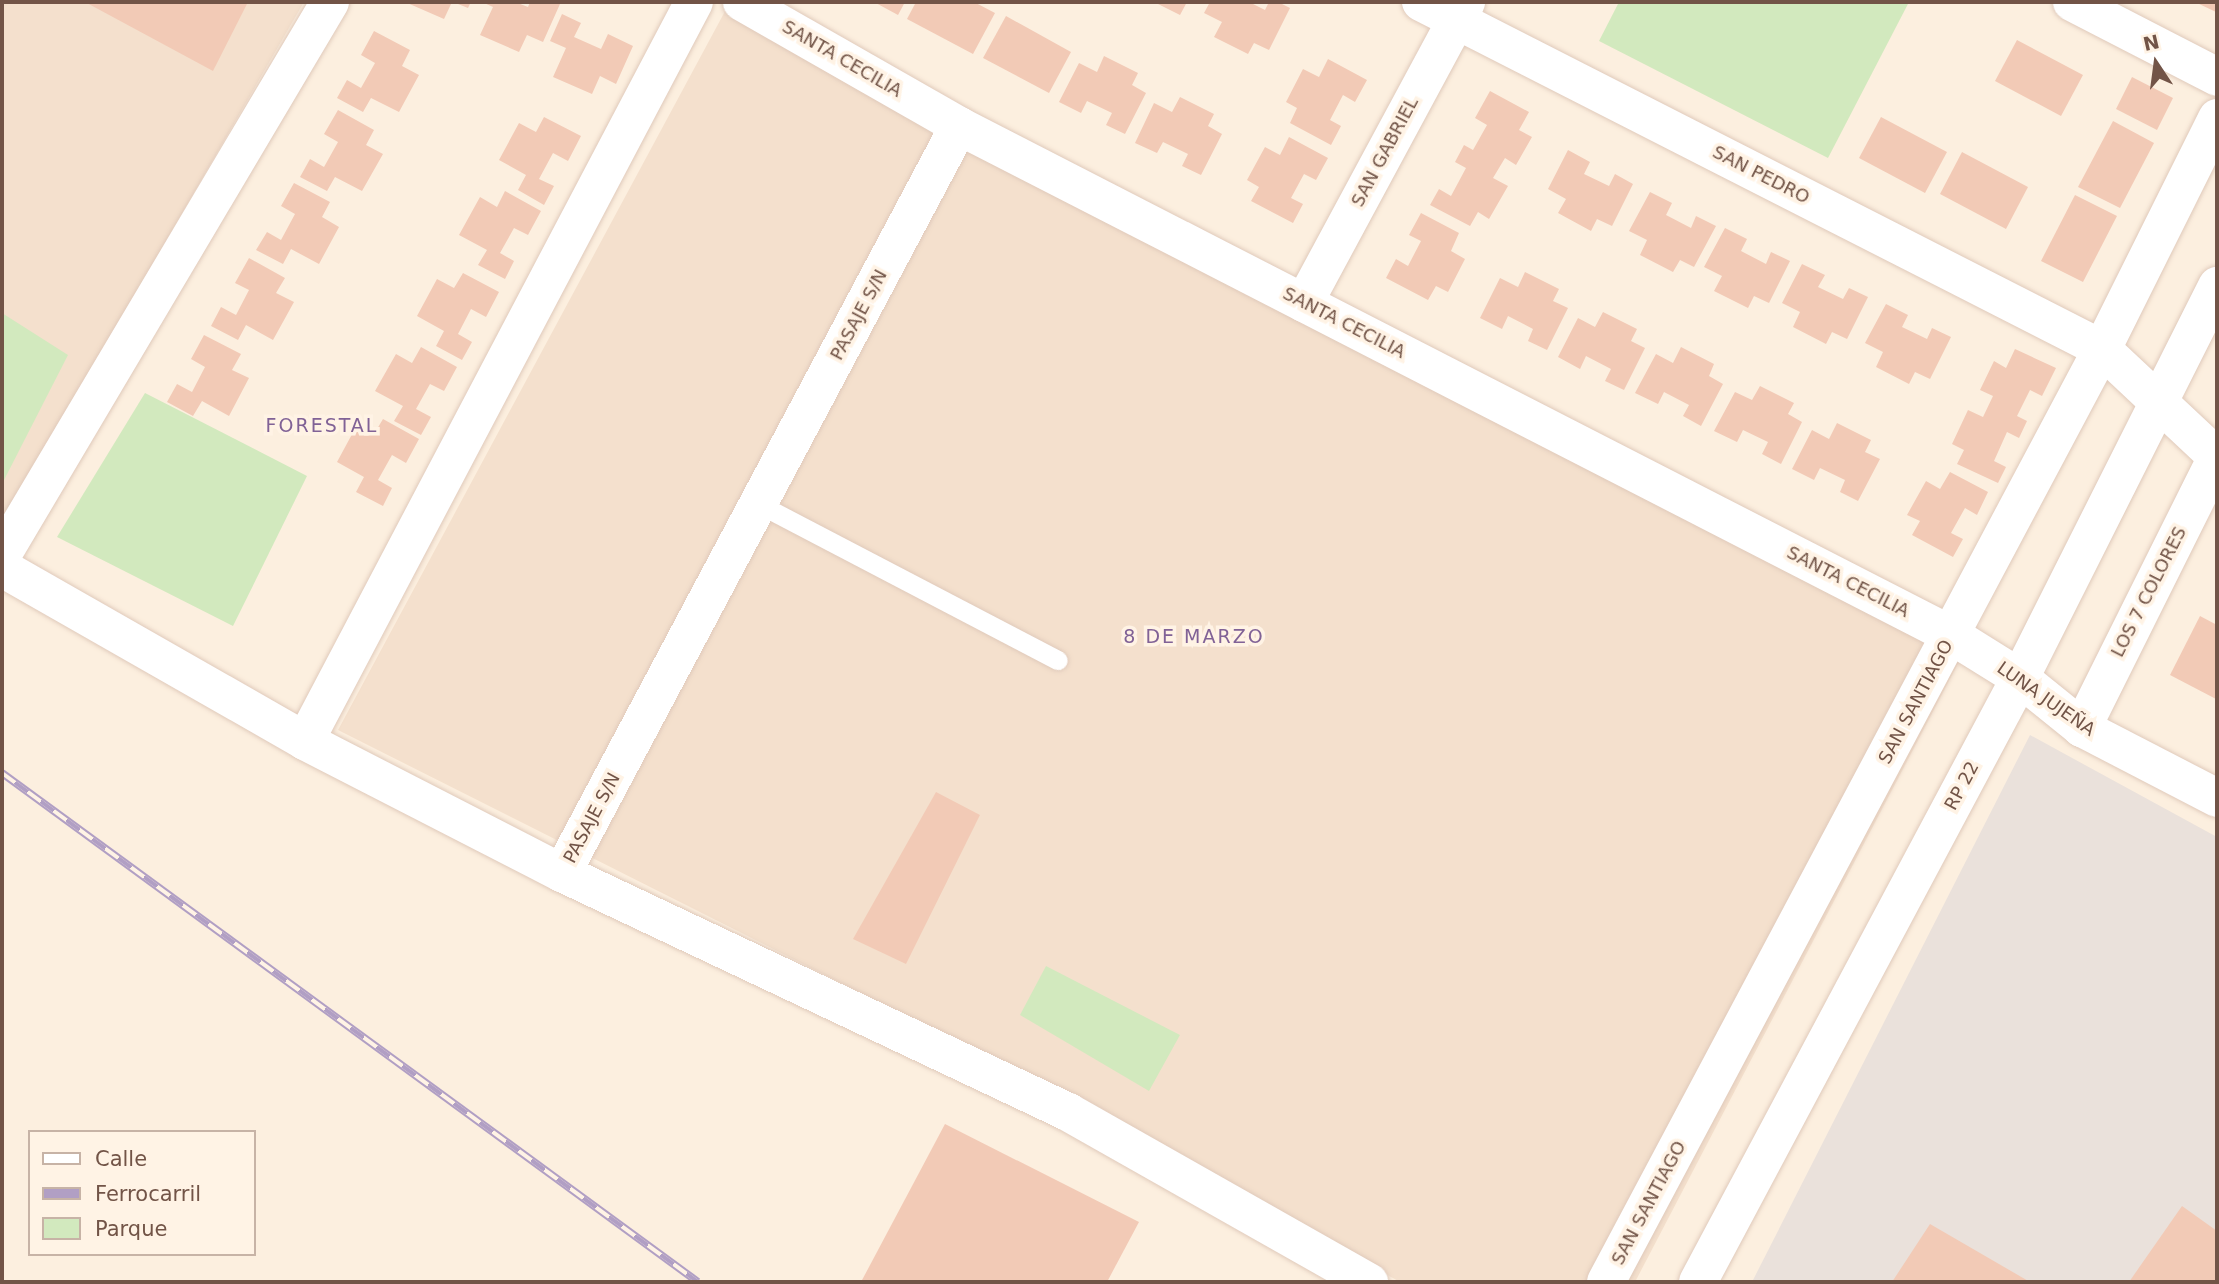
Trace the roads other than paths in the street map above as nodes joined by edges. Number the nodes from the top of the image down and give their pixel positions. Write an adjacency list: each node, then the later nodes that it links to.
1 (330, 2): 16 (street)
2 (694, 2): 22 (street)
3 (742, 2): 9 (street, SANTA CECILIA)
4 (1421, 2): 6 (street, SAN PEDRO)
5 (2072, 2): 7 (street)
6 (1461, 11): 11 (street, SAN GABRIEL); 12 (street, SAN PEDRO)
7 (2217, 77)
8 (2217, 118): 12 (street, SAN SANTIAGO)
9 (959, 126): 11 (street, SANTA CECILIA); 15 (street, PASAJE S/N)
10 (2217, 286): 13 (street, RP 22)
11 (1304, 303): 18 (street, SANTA CECILIA)
12 (2102, 349): 13 (street, SAN PEDRO); 18 (street, SAN SANTIAGO)
13 (2159, 402): 14 (street, SAN PEDRO); 20 (street, RP 22)
14 (2217, 457): 21 (street, LOS 7 COLORES)
15 (759, 504): 19 (lane); 24 (street, PASAJE S/N)
16 (2, 555)
17 (2, 568): 22 (street)
18 (1951, 635): 20 (street, LUNA JUJEÑA); 26 (street, SAN SANTIAGO)
19 (1058, 660)
20 (2020, 678): 21 (street, LUNA JUJEÑA); 27 (street, RP 22)
21 (2082, 728): 23 (street, LUNA JUJEÑA)
22 (305, 741): 24 (street)
23 (2217, 799)
24 (562, 873): 25 (street)
25 (1368, 1282)
26 (1606, 1282)
27 (1698, 1282)

